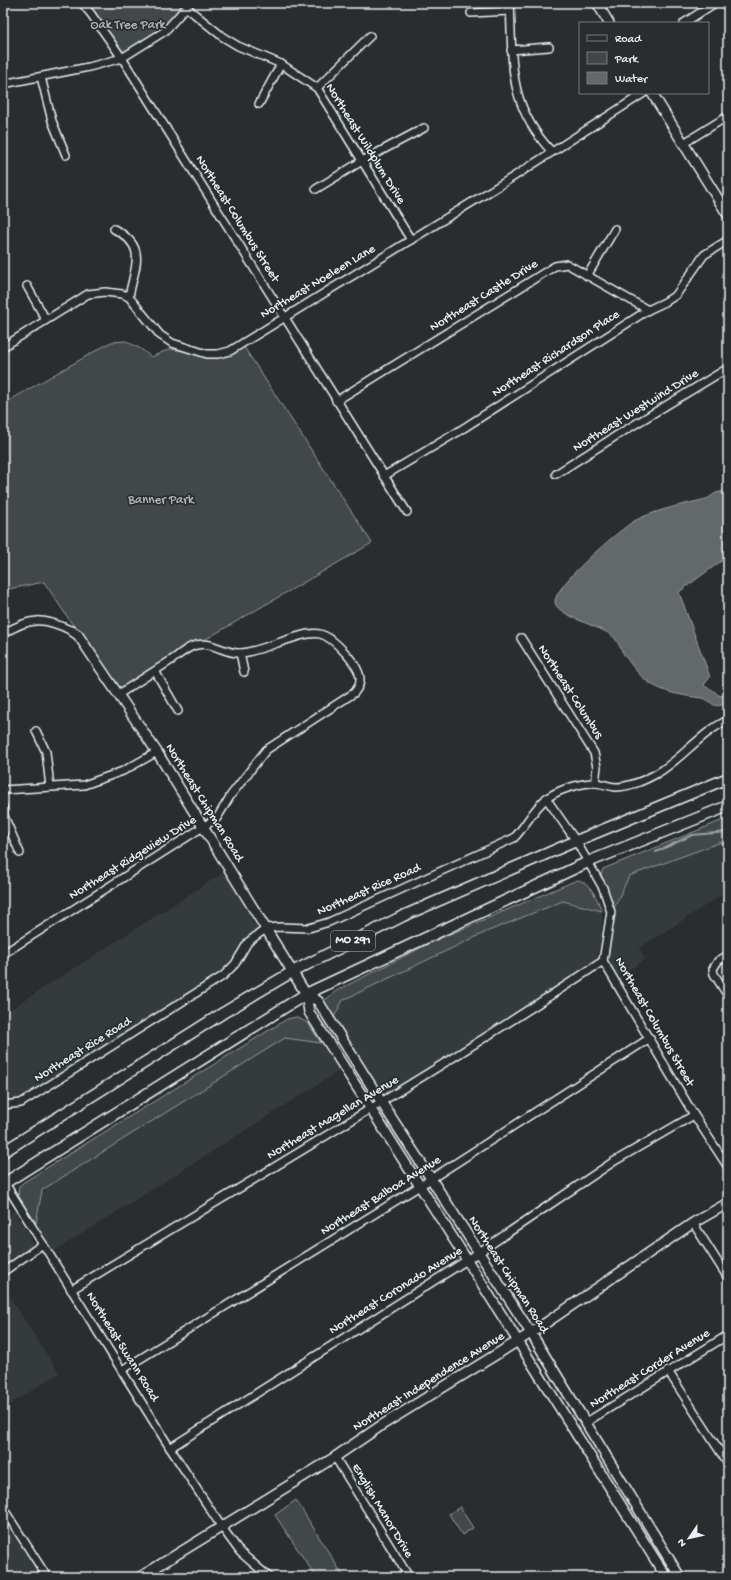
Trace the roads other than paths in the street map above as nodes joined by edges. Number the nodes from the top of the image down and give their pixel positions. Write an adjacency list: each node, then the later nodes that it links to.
1 (82, 3): 13 (street, Northeast Columbus Street)
2 (510, 3): 6 (street)
3 (597, 3): 8 (main road)
4 (715, 3): 9 (street)
5 (189, 6): 13 (street); 14 (street, Northeast Wildplum Drive)
6 (510, 11): 7 (street); 12 (street)
7 (471, 13)
8 (608, 22)
9 (686, 22)
10 (370, 36): 17 (street)
11 (549, 47): 12 (street)
12 (511, 50): 24 (street)
13 (122, 58): 15 (street); 37 (street, Northeast Columbus Street)
14 (281, 64): 17 (street, Northeast Wildplum Drive); 20 (street)
15 (41, 76): 16 (street); 25 (street)
16 (3, 84)
17 (317, 88): 26 (street, Northeast Wildplum Drive)
18 (642, 94): 24 (street, Northeast Noeleen Lane)
19 (653, 94): 23 (main road)
20 (259, 104)
21 (728, 116): 23 (street)
22 (424, 128): 26 (street)
23 (684, 143): 28 (main road)
24 (552, 152): 31 (street, Northeast Noeleen Lane)
25 (66, 155)
26 (362, 161): 27 (street); 31 (street, Northeast Wildplum Drive)
27 (316, 189)
28 (728, 215)
29 (114, 229): 35 (street)
30 (615, 229): 33 (street)
31 (411, 240): 37 (street, Northeast Noeleen Lane)
32 (728, 240): 36 (street, Northeast Richardson Place)
33 (587, 276): 36 (street, Northeast Castle Drive); 41 (street, Northeast Castle Drive)
34 (27, 286): 38 (street)
35 (129, 297): 37 (street, Northeast Noeleen Lane); 38 (street)
36 (648, 310): 43 (street, Northeast Richardson Place)
37 (284, 317): 41 (street, Northeast Columbus Street)
38 (46, 320): 39 (street)
39 (3, 347)
40 (728, 368): 42 (street, Northeast Westwind Drive)
41 (336, 401): 43 (street, Northeast Columbus Street)
42 (556, 474)
43 (384, 476): 44 (street, Northeast Columbus Street)
44 (407, 512)
45 (72, 631): 46 (street); 51 (main road, Northeast Chipman Road)
46 (3, 634)
47 (521, 638): 57 (street, Northeast Columbus)
48 (240, 653): 49 (street); 50 (street); 63 (street, Northeast Ridgeview Drive)
49 (155, 671): 51 (street); 52 (street)
50 (244, 672)
51 (119, 694): 55 (main road, Northeast Chipman Road)
52 (178, 711)
53 (728, 720): 57 (street, Northeast Rice Road)
54 (36, 731): 58 (street)
55 (157, 752): 58 (street); 63 (main road, Northeast Chipman Road)
56 (728, 778): 64 (main road, MO 291)
57 (595, 783): 60 (street, Northeast Rice Road)
58 (50, 787): 59 (street)
59 (3, 790)
60 (546, 798): 64 (street, Northeast Columbus Street); 67 (street, Northeast Rice Road)
61 (728, 806): 66 (main road, MO 291)
62 (3, 807): 65 (street)
63 (204, 828): 67 (main road, Northeast Chipman Road); 68 (street, Northeast Ridgeview Drive)
64 (576, 841): 66 (street, Northeast Columbus Street); 71 (main road, MO 291)
65 (20, 852)
66 (588, 862): 70 (street, Northeast Columbus Street); 72 (main road, MO 291)
67 (267, 928): 71 (main road, Northeast Chipman Road); 78 (street, Northeast Rice Road)
68 (3, 954)
69 (728, 955): 73 (street)
70 (603, 961): 74 (street, Northeast Columbus Street); 77 (street, Northeast Magellan Avenue)
71 (292, 972): 72 (main road, Northeast Chipman Road); 81 (main road, MO 291)
72 (306, 994): 75 (main road, Northeast Chipman Road); 76 (main road, Northeast Chipman Road); 84 (main road, MO 291)
73 (728, 996)
74 (650, 1038): 80 (street, Northeast Columbus Street); 83 (street, Northeast Balboa Avenue)
75 (351, 1054): 76 (main road); 77 (main road, Northeast Chipman Road)
76 (340, 1061): 79 (main road, Northeast Chipman Road)
77 (382, 1103): 79 (street, Northeast Magellan Avenue); 83 (main road, Northeast Chipman Road)
78 (3, 1105)
79 (371, 1109): 85 (main road, Northeast Chipman Road); 93 (street, Northeast Magellan Avenue)
80 (694, 1115): 82 (street, Northeast Columbus Street); 89 (street, Northeast Coronado Avenue)
81 (6, 1149)
82 (728, 1167)
83 (431, 1178): 85 (street, Northeast Balboa Avenue); 89 (main road, Northeast Chipman Road)
84 (4, 1182): 88 (street, Northeast Swann Road)
85 (420, 1185): 90 (main road, Northeast Chipman Road); 97 (street, Northeast Balboa Avenue)
86 (728, 1203): 87 (main road, Northeast Independence Avenue)
87 (693, 1223): 92 (street); 94 (main road, Northeast Independence Avenue)
88 (43, 1244): 91 (street); 93 (street, Northeast Swann Road)
89 (478, 1253): 90 (street, Northeast Coronado Avenue); 94 (main road, Northeast Chipman Road)
90 (468, 1260): 96 (main road, Northeast Chipman Road); 101 (street, Northeast Coronado Avenue)
91 (3, 1272)
92 (728, 1278)
93 (71, 1290): 97 (street, Northeast Swann Road)
94 (531, 1333): 96 (main road, Northeast Independence Avenue); 99 (main road, Northeast Chipman Road)
95 (728, 1335): 98 (street, Northeast Corder Avenue)
96 (518, 1342): 100 (main road, Northeast Chipman Road); 102 (main road, Northeast Independence Avenue)
97 (122, 1370): 101 (street, Northeast Swann Road)
98 (668, 1371): 99 (street, Northeast Corder Avenue); 103 (street)
99 (585, 1423): 104 (main road, Northeast Chipman Road)
100 (575, 1431): 104 (main road); 111 (main road, Northeast Chipman Road)
101 (170, 1448): 106 (street, Northeast Swann Road)
102 (335, 1457): 106 (main road, Northeast Independence Avenue); 110 (street, English Manor Drive)
103 (728, 1464)
104 (633, 1500): 112 (main road, Northeast Chipman Road)
105 (3, 1508): 107 (street)
106 (221, 1526): 108 (main road, Northeast Independence Avenue); 109 (street, Northeast Swann Road)
107 (47, 1577)
108 (140, 1577)
109 (269, 1577)
110 (409, 1577)
111 (666, 1577)
112 (680, 1577)

